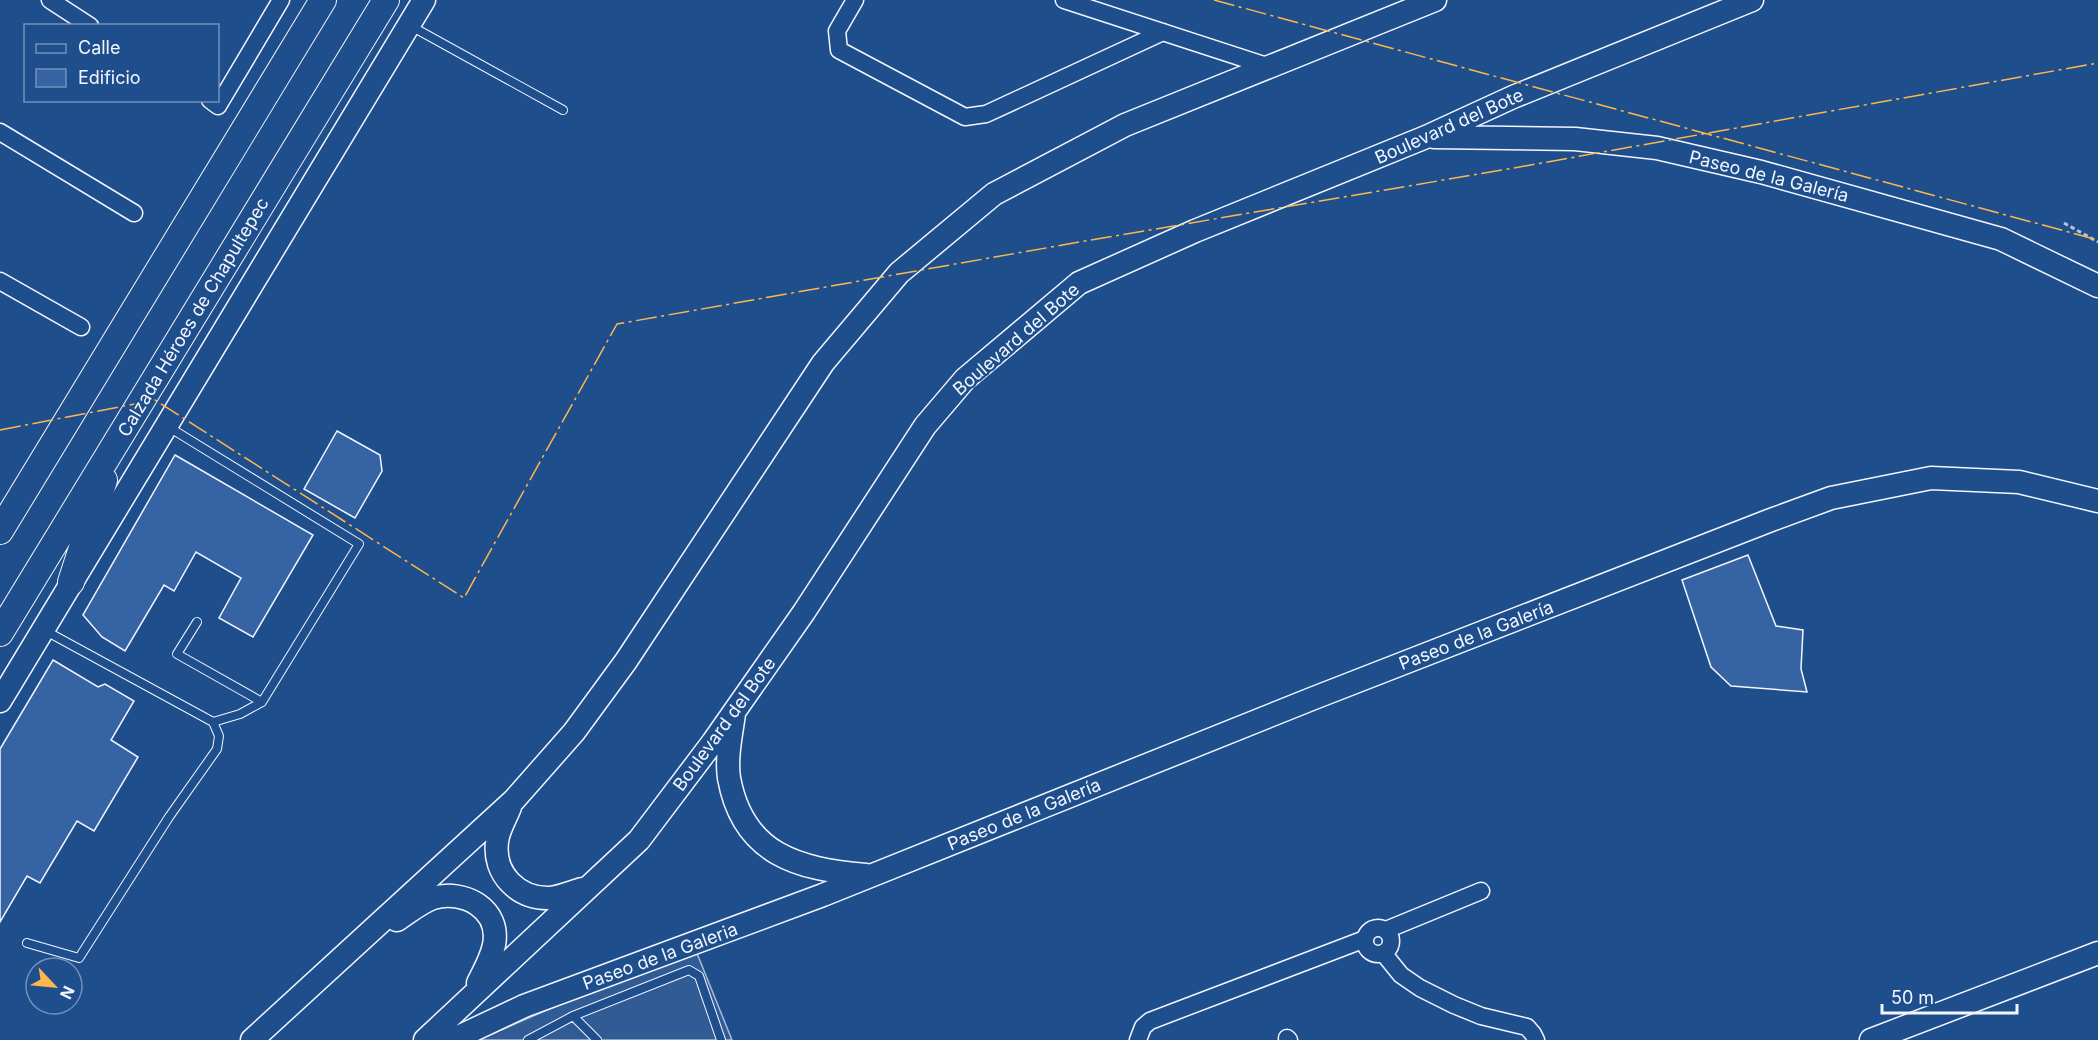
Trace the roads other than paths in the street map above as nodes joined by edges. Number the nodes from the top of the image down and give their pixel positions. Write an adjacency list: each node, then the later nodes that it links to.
1 (50, 0): 10 (street)
2 (281, 0): 14 (street)
3 (323, 0): 25 (main road)
4 (387, 0): 23 (main road, Calzada Héroes de Chapultepec)
5 (424, 0): 11 (street)
6 (855, 0): 12 (street)
7 (1064, 0): 12 (street)
8 (1752, 0): 17 (street, Boulevard del Bote)
9 (1424, 2): 13 (street)
10 (87, 24)
11 (409, 25): 15 (lane); 22 (street)
12 (1163, 32): 13 (street)
13 (1270, 67): 34 (street)
14 (219, 95)
15 (563, 110)
16 (0, 132): 18 (street)
17 (1426, 137): 20 (street, Paseo de la Galería); 32 (street, Boulevard del Bote)
18 (134, 213)
19 (0, 281): 21 (street)
20 (2098, 286)
21 (81, 327)
22 (166, 426): 26 (street); 31 (lane)
23 (117, 440): 26 (main road); 29 (main road, Calzada Héroes de Chapultepec)
24 (2098, 501): 35 (street, Paseo de la Galería)
25 (0, 531)
26 (72, 582): 28 (street)
27 (197, 622): 31 (lane)
28 (43, 629): 30 (street); 33 (lane)
29 (0, 633)
30 (0, 701)
31 (262, 702): 33 (lane)
32 (735, 710): 35 (street); 36 (street, Boulevard del Bote)
33 (213, 722): 40 (lane)
34 (514, 800): 36 (street); 41 (street)
35 (870, 876): 49 (street, Paseo de la Galeria)
36 (585, 888): 44 (street, Boulevard del Bote)
37 (1481, 891): 38 (street)
38 (1386, 930): 39 (street); 43 (street)
39 (1365, 939): 43 (street); 52 (street)
40 (27, 943)
41 (352, 947): 44 (street); 47 (street)
42 (2098, 953): 54 (street)
43 (1384, 954): 53 (street)
44 (471, 996): 48 (street, Boulevard del Bote)
45 (573, 1016): 46 (lane); 50 (lane); 51 (lane)
46 (718, 1038)
47 (252, 1040)
48 (425, 1040)
49 (452, 1040)
50 (528, 1040)
51 (597, 1040)
52 (1138, 1040)
53 (1536, 1040)
54 (1871, 1040)

